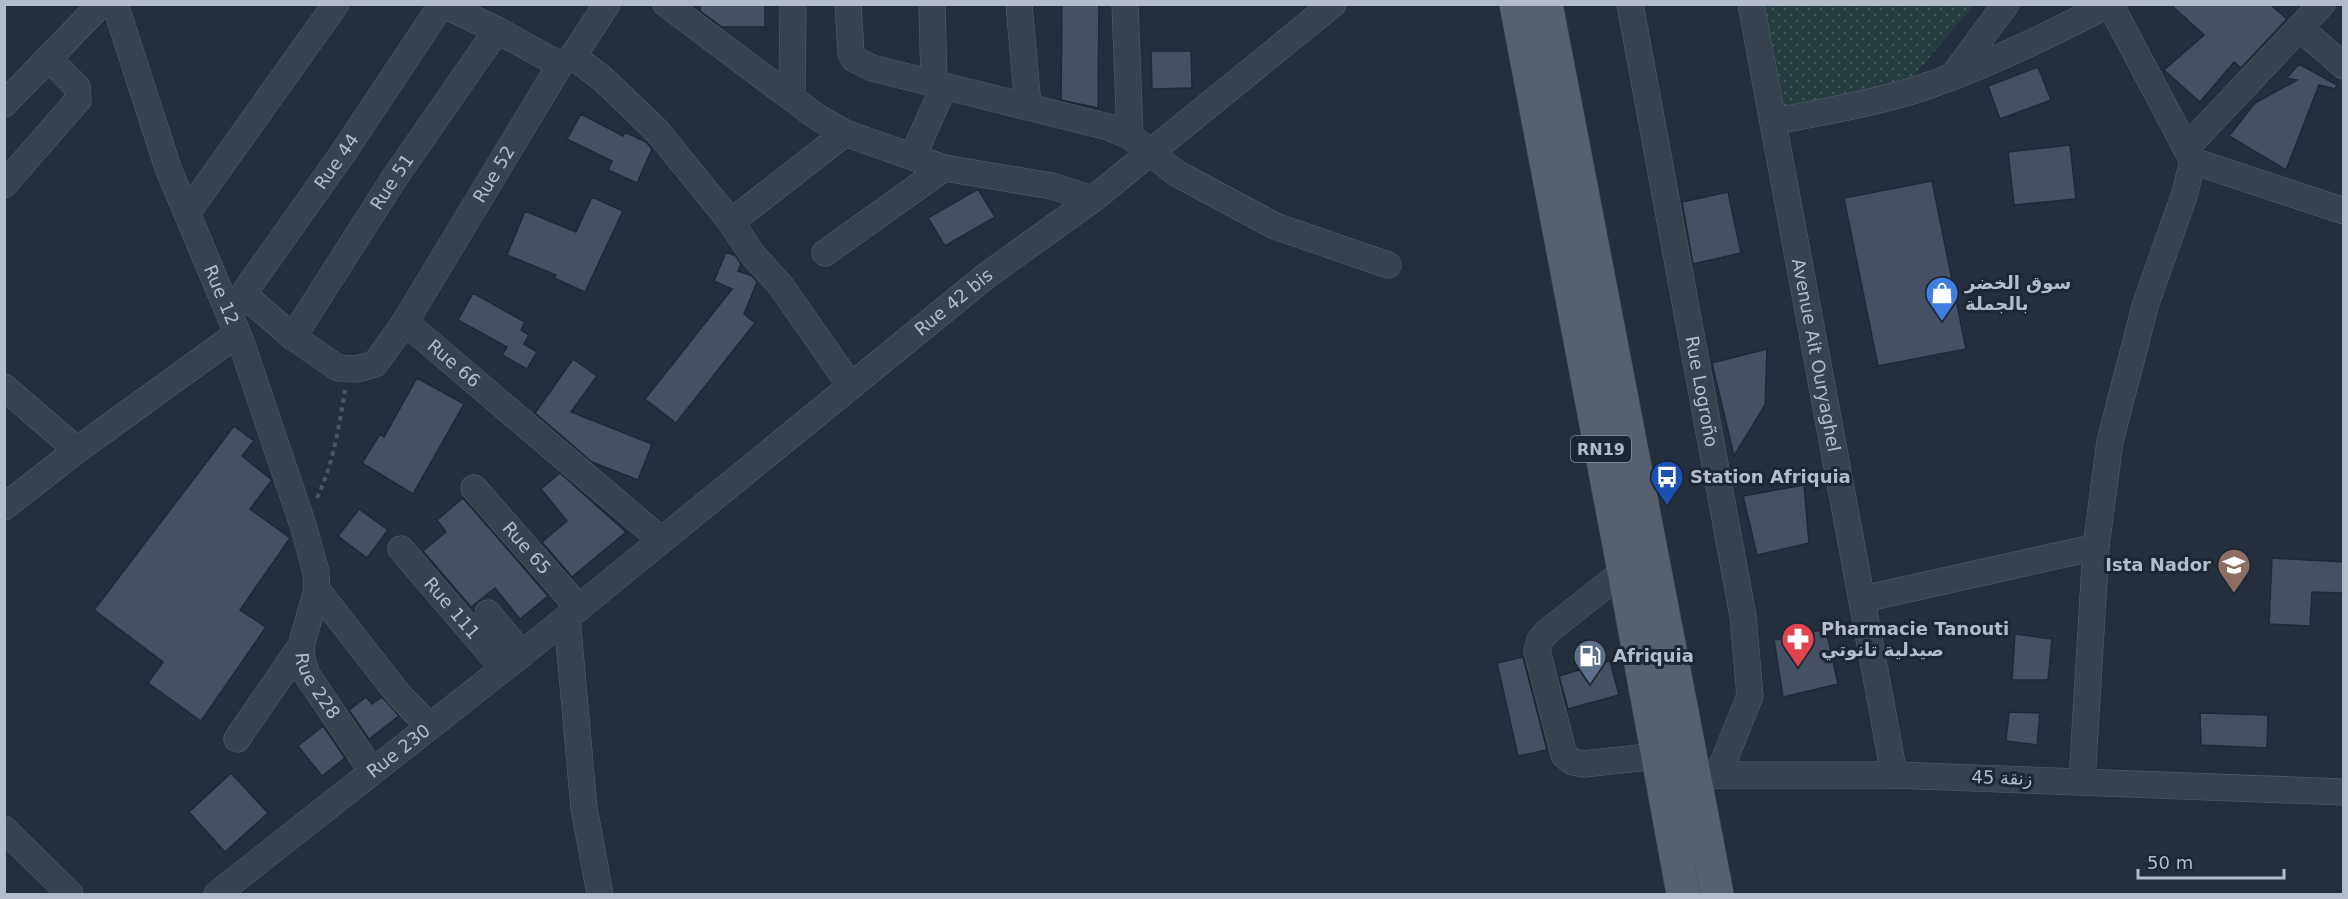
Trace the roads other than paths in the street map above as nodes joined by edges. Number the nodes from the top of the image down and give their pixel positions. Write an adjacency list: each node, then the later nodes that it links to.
1 (101, 4): 22 (street)
2 (115, 4): 40 (street, Rue 12)
3 (336, 4): 40 (street)
4 (442, 4): 21 (street); 44 (street, Rue 44)
5 (607, 4): 23 (street, Rue 52)
6 (666, 4): 27 (street)
7 (793, 4): 27 (street)
8 (848, 4): 26 (street)
9 (932, 4): 26 (street)
10 (1019, 4): 29 (street)
11 (1125, 4): 32 (street)
12 (1333, 4): 33 (street, Rue 42 bis)
13 (1516, 4): 55 (main road, RN19)
14 (1546, 4): 66 (main road, RN19)
15 (1630, 4): 66 (street, Rue Logroño)
16 (1751, 4): 30 (street, Avenue Ait Ouryaghel)
17 (2006, 4): 25 (street)
18 (2109, 4): 25 (street); 34 (street)
19 (2322, 4): 20 (street)
20 (2301, 29): 24 (street); 34 (street)
21 (498, 30): 23 (street); 46 (street, Rue 51)
22 (49, 59): 28 (street); 37 (street)
23 (566, 60): 41 (street); 45 (street, Rue 52)
24 (2343, 66)
25 (1952, 77): 30 (street)
26 (939, 84): 29 (street); 35 (street)
27 (792, 96): 31 (street)
28 (4, 104)
29 (1028, 106): 32 (street)
30 (1773, 122): 57 (street, Avenue Ait Ouryaghel)
31 (845, 134): 35 (street); 41 (street)
32 (1130, 136): 33 (street)
33 (1150, 153): 38 (street, Rue 42 bis); 43 (street)
34 (2189, 154): 39 (street); 53 (street)
35 (913, 156): 36 (street)
36 (944, 168): 38 (street); 42 (street)
37 (4, 185)
38 (1093, 199): 47 (street, Rue 42 bis)
39 (2343, 212)
40 (187, 213): 44 (street, Rue 12)
41 (731, 222): 47 (street)
42 (825, 253)
43 (1388, 265)
44 (236, 314): 46 (street); 49 (street, Rue 44); 56 (street, Rue 12)
45 (405, 322): 46 (street); 52 (street, Rue 66)
46 (293, 337)
47 (850, 385): 52 (street, Rue 42 bis)
48 (4, 387): 49 (street)
49 (77, 450): 51 (street, Rue 44)
50 (474, 488): 59 (street, Rue 65)
51 (5, 507)
52 (662, 540): 59 (street, Rue 42 bis)
53 (2096, 547): 57 (street); 68 (street)
54 (401, 549): 61 (street, Rue 111)
55 (1624, 571): 64 (main road, RN19); 64 (street, زنقة 45)
56 (318, 590): 60 (street, Rue 228); 62 (street)
57 (1863, 599): 67 (street, Avenue Ait Ouryaghel)
58 (488, 613): 61 (street)
59 (573, 613): 61 (street, Rue 230); 73 (street)
60 (301, 646): 63 (street); 65 (street, Rue 228)
61 (513, 661): 62 (street, Rue 230)
62 (429, 726): 65 (street, Rue 230)
63 (237, 739)
64 (1658, 765): 66 (street, زنقة 45); 74 (main road, RN19)
65 (372, 771): 72 (street, Rue 230)
66 (1706, 775): 67 (street, زنقة 45); 75 (main road, RN19)
67 (1894, 775): 68 (street, زنقة 45)
68 (2082, 781): 69 (street, زنقة 45)
69 (2343, 792)
70 (4, 829): 71 (street)
71 (70, 894)
72 (217, 894)
73 (600, 894)
74 (1683, 894)
75 (1717, 894)

